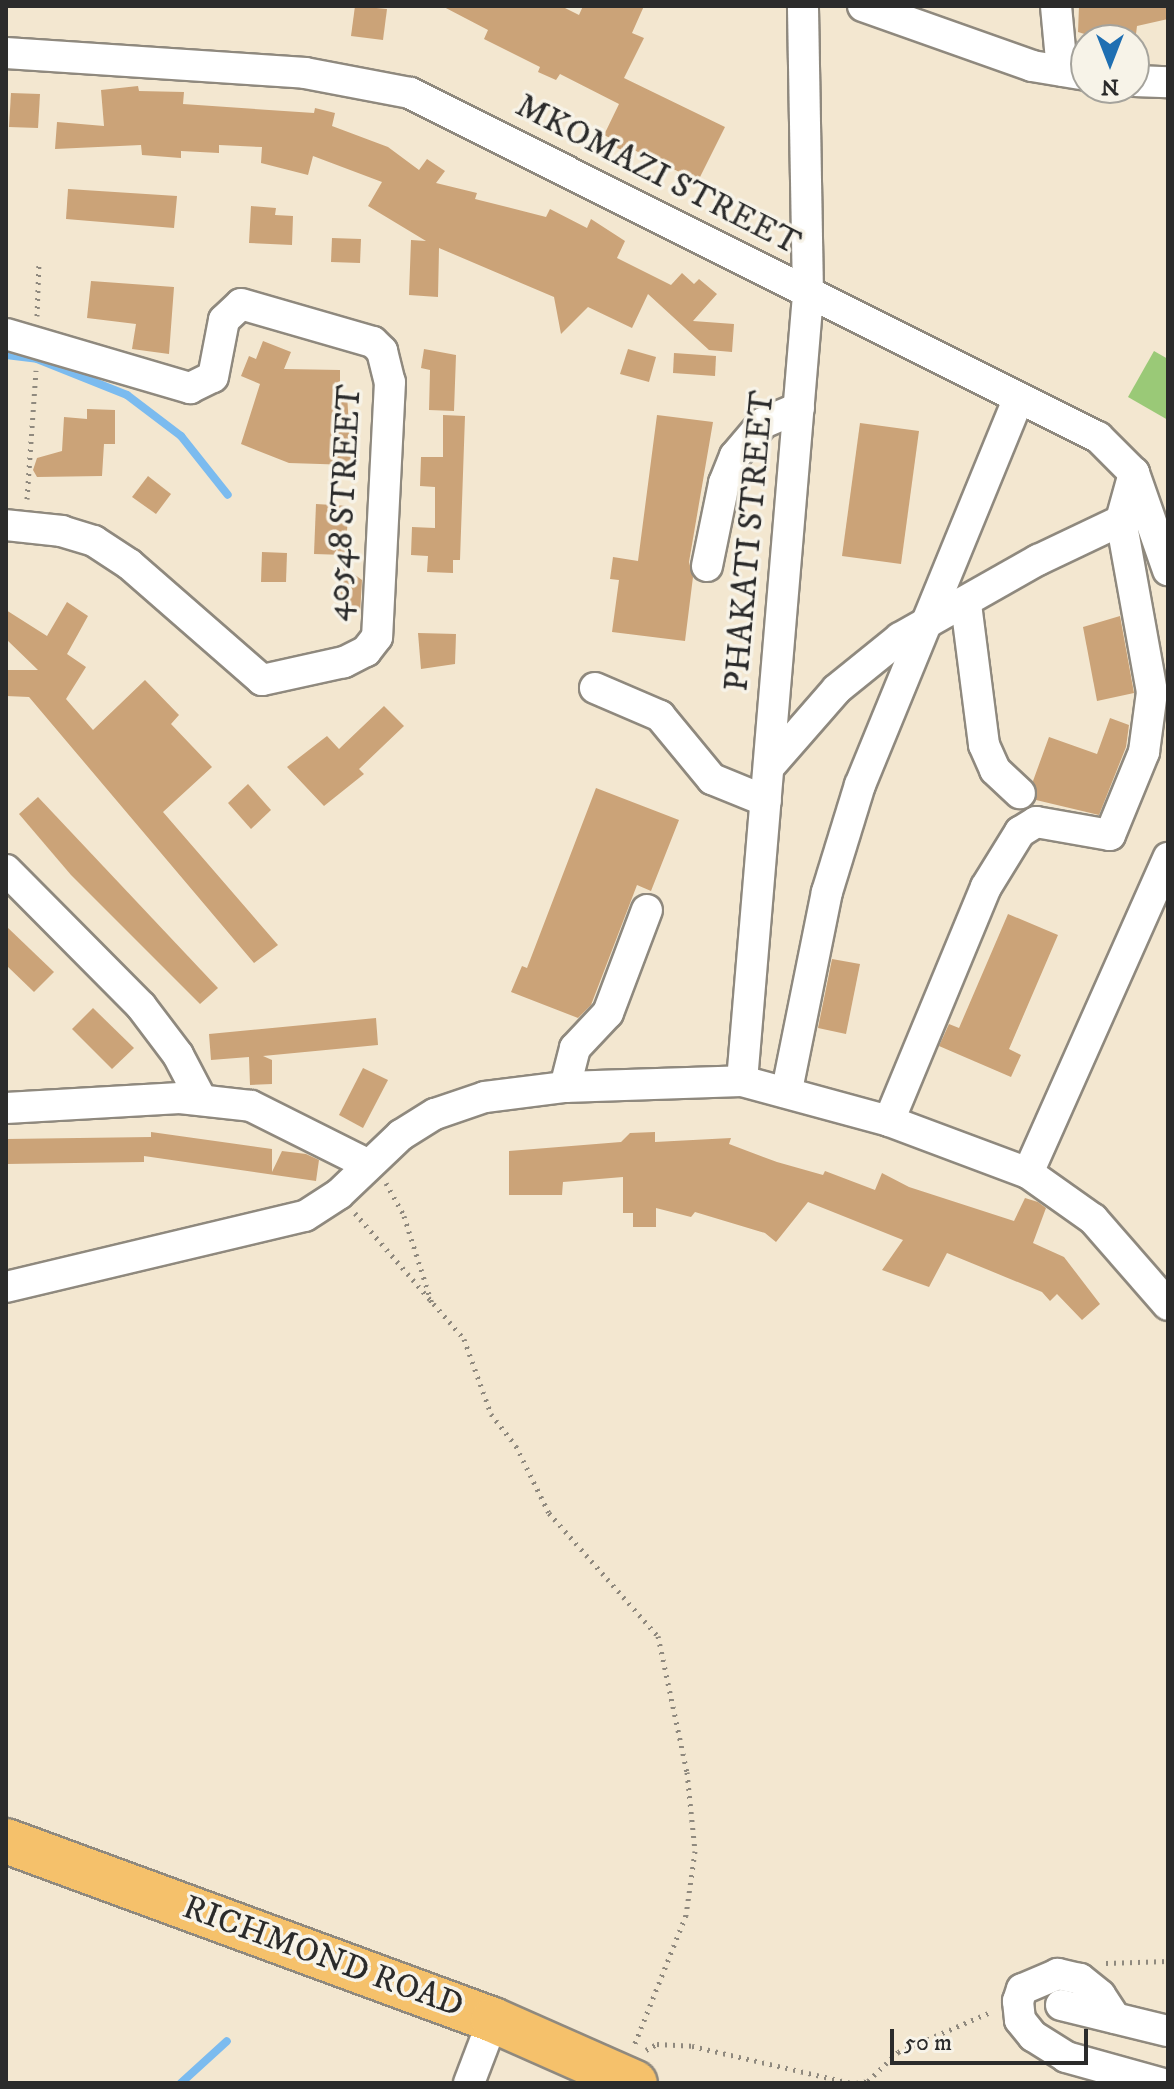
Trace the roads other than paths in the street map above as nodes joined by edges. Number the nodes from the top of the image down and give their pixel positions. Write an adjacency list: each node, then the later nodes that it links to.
1 (803, 6): 7 (street, PHAKATI STREET)
2 (863, 6): 6 (street)
3 (1056, 6): 5 (street)
4 (6, 53): 7 (street, MKOMAZI STREET)
5 (1070, 58)
6 (1070, 72)
7 (808, 295): 9 (street, MKOMAZI STREET); 10 (street, PHAKATI STREET)
8 (6, 334): 12 (street, 40548 STREET)
9 (1019, 398): 11 (street, MKOMAZI STREET); 16 (street)
10 (799, 408): 13 (street); 18 (street, PHAKATI STREET)
11 (1134, 514): 14 (street, MKOMAZI STREET); 15 (street); 29 (street)
12 (20, 526)
13 (707, 566)
14 (1168, 570)
15 (966, 604): 16 (street); 19 (street)
16 (926, 623): 18 (street); 26 (street)
17 (595, 688): 20 (street)
18 (769, 767): 20 (street, PHAKATI STREET)
19 (1020, 793)
20 (766, 801): 24 (street, PHAKATI STREET)
21 (1168, 858): 31 (street)
22 (6, 870): 27 (street)
23 (647, 910): 25 (street)
24 (742, 1081): 25 (street); 26 (street)
25 (565, 1087): 30 (street)
26 (787, 1090): 29 (street)
27 (201, 1099): 28 (street); 30 (street)
28 (6, 1108)
29 (889, 1121): 31 (street)
30 (370, 1162): 32 (street)
31 (1028, 1173): 33 (street)
32 (6, 1287)
33 (1168, 1305)
34 (6, 1841): 37 (highway, RICHMOND ROAD)
35 (1061, 2005): 36 (street)
36 (1115, 2018): 38 (street); 41 (street)
37 (493, 2020): 39 (highway, RICHMOND ROAD); 40 (street)
38 (1168, 2031)
39 (632, 2070)
40 (469, 2083)
41 (1160, 2083)

